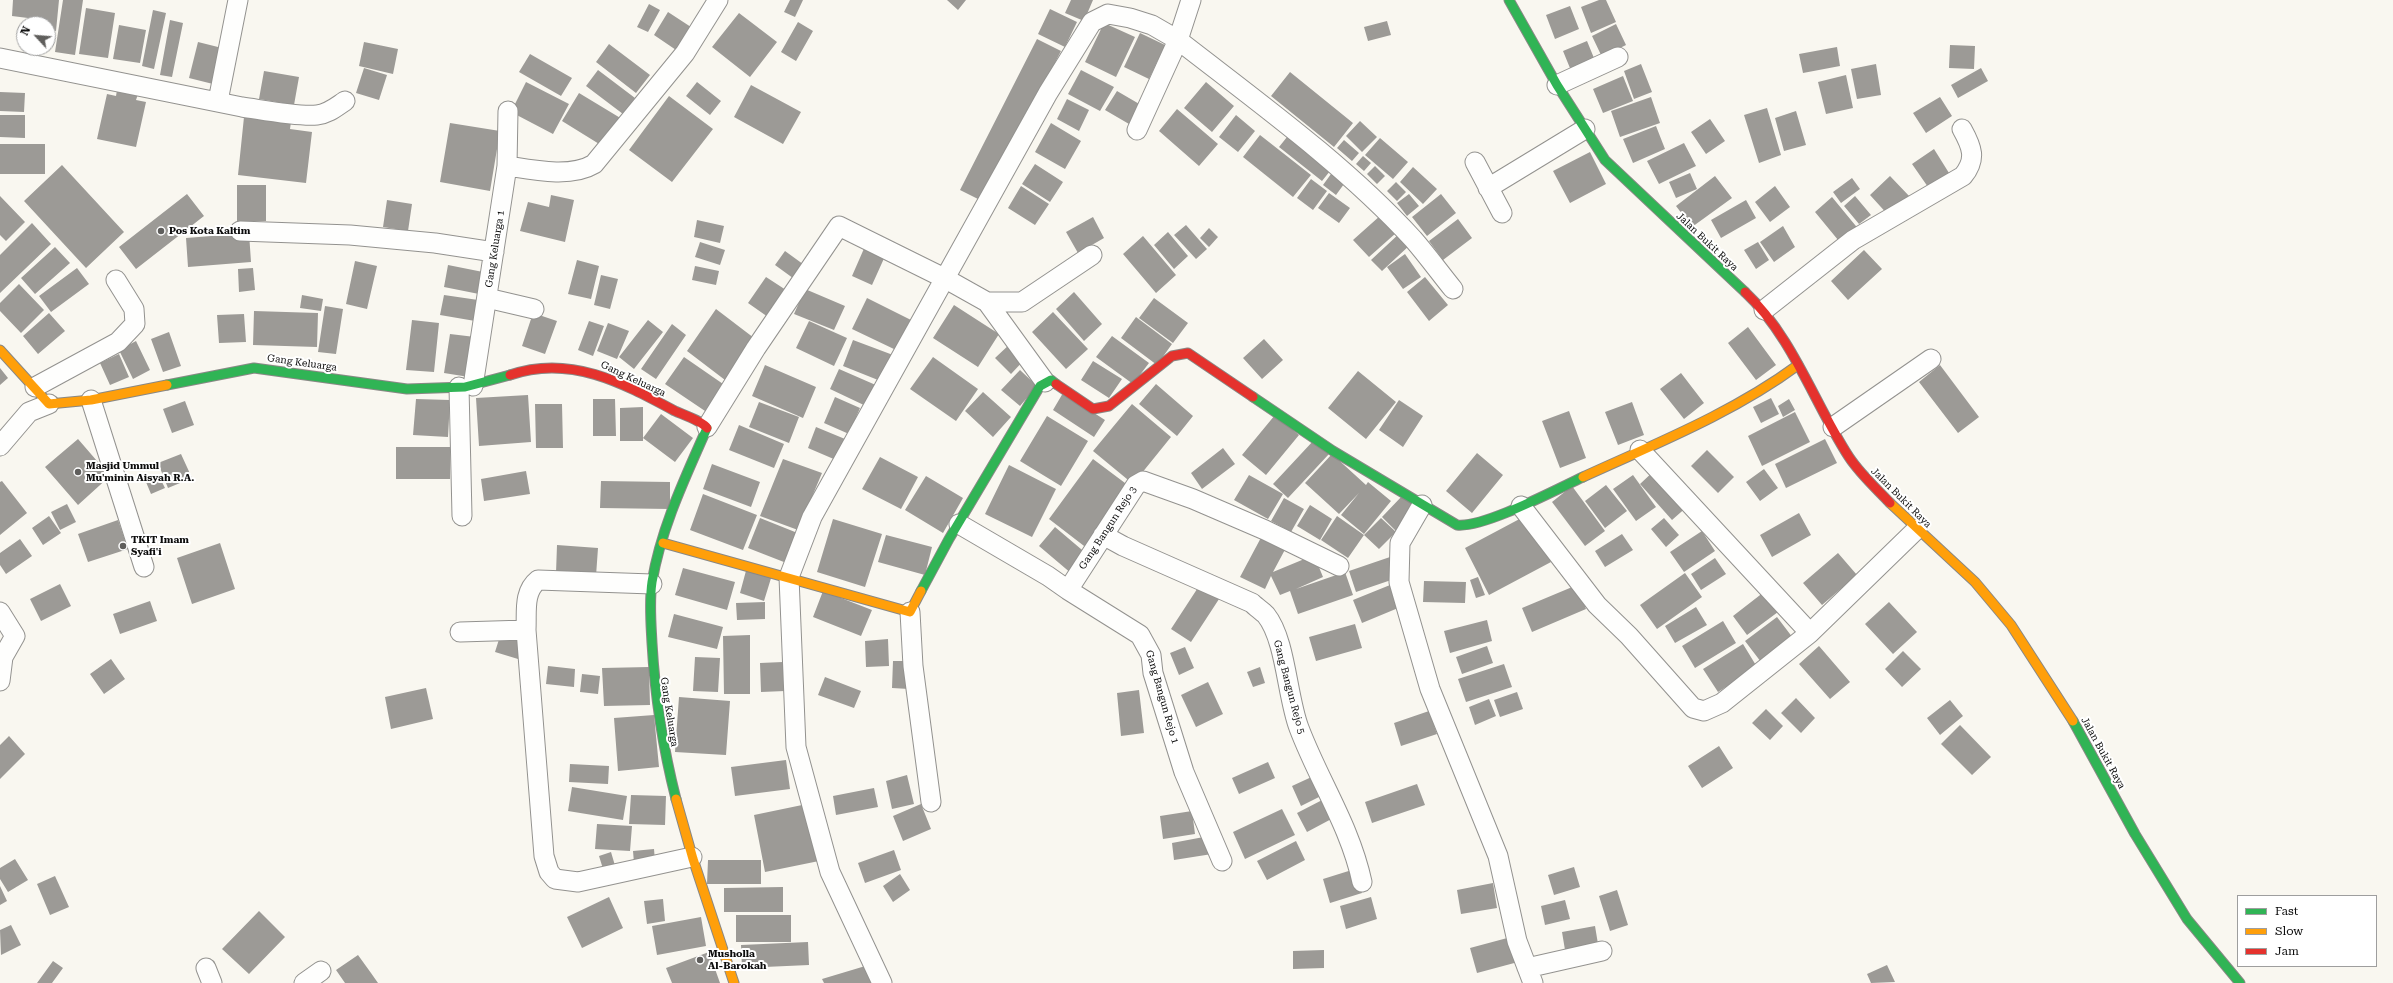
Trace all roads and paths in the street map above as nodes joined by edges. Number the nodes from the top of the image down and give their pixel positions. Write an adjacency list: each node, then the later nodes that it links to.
1 (238, 0): 9 (street)
2 (718, 0): 16 (street)
3 (1191, 0): 5 (street)
4 (1509, 0): 8 (street, Jalan Bukit Raya)
5 (1178, 40): 14 (street); 22 (street); 24 (street)
6 (1618, 57): 8 (street)
7 (0, 58): 9 (street)
8 (1557, 85): 12 (street, Jalan Bukit Raya)
9 (218, 101): 10 (street)
10 (345, 101)
11 (508, 111): 16 (street, Gang Keluarga 1)
12 (1585, 129): 17 (street); 28 (street, Jalan Bukit Raya)
13 (1962, 129): 28 (street)
14 (1137, 130)
15 (1475, 162): 17 (street)
16 (507, 166): 20 (street, Gang Keluarga 1)
17 (1488, 188): 18 (street)
18 (1502, 214)
19 (240, 231): 20 (street)
20 (494, 252): 25 (street, Gang Keluarga 1)
21 (1092, 255): 26 (street)
22 (946, 279): 26 (street); 37 (street); 50 (street)
23 (116, 280): 33 (street)
24 (1453, 289)
25 (487, 298): 27 (street); 34 (street, Gang Keluarga 1)
26 (987, 302): 32 (street)
27 (534, 309)
28 (1764, 310): 31 (street, Jalan Bukit Raya)
29 (0, 350): 33 (street)
30 (1931, 359): 38 (street)
31 (1798, 365): 38 (street, Jalan Bukit Raya); 40 (street)
32 (1045, 382): 41 (street); 44 (street)
33 (35, 387): 36 (street)
34 (466, 387): 35 (street, Gang Keluarga); 37 (street, Gang Keluarga); 43 (street, Gang Keluarga 1)
35 (91, 400): 36 (street, Gang Keluarga); 49 (street)
36 (49, 404): 39 (street)
37 (707, 427): 47 (street, Gang Keluarga)
38 (1833, 427): 45 (street, Jalan Bukit Raya)
39 (0, 446)
40 (1640, 450): 42 (street); 57 (street)
41 (1422, 505): 42 (street); 65 (street)
42 (1521, 506): 57 (street)
43 (462, 516)
44 (960, 524): 52 (street); 54 (street)
45 (1917, 529): 57 (street); 69 (street, Jalan Bukit Raya)
46 (1103, 535): 48 (street, Gang Bangun Rejo 3); 52 (street, Gang Bangun Rejo 3); 62 (street, Gang Bangun Rejo 5)
47 (663, 543): 50 (street); 51 (street, Gang Keluarga)
48 (1339, 566)
49 (144, 567)
50 (789, 578): 54 (street); 68 (street)
51 (652, 584): 55 (street); 60 (street, Gang Keluarga)
52 (1068, 590): 61 (street, Gang Bangun Rejo 1)
53 (0, 612): 58 (street)
54 (910, 612): 59 (street)
55 (526, 630): 56 (street); 60 (street)
56 (460, 632)
57 (1810, 633)
58 (0, 681)
59 (931, 802)
60 (692, 857): 67 (street, Gang Keluarga)
61 (1222, 861)
62 (1362, 882)
63 (1602, 951): 65 (street)
64 (321, 971): 66 (street)
65 (1530, 976)
66 (304, 983)
67 (734, 983)
68 (882, 983)
69 (2240, 983)

